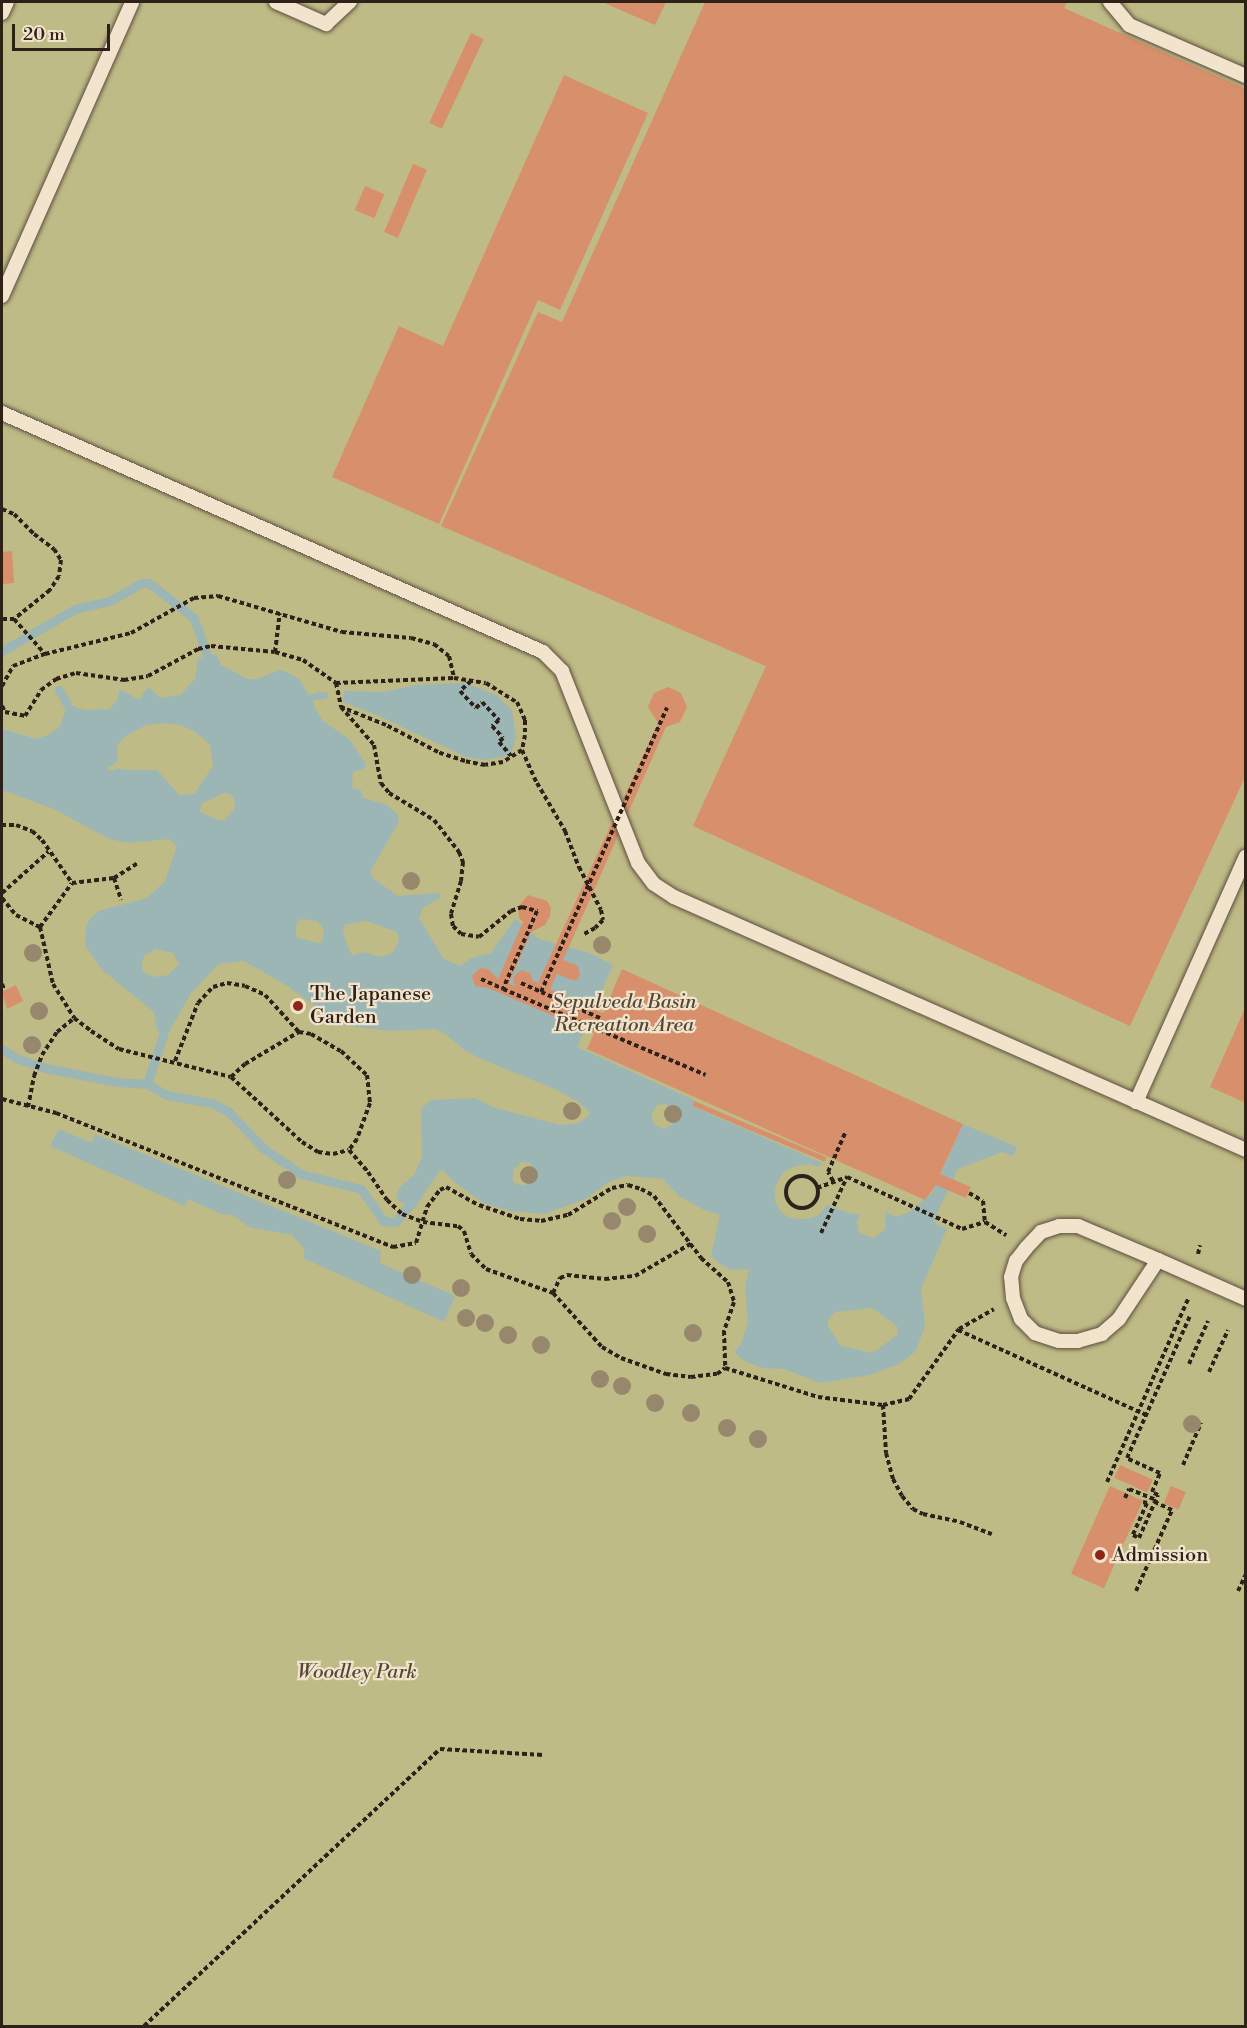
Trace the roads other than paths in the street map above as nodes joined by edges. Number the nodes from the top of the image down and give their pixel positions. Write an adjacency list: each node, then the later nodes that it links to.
1 (7, 2): 6 (lane)
2 (132, 2): 8 (lane)
3 (276, 2): 4 (lane)
4 (350, 2)
5 (1110, 2): 7 (lane)
6 (2, 13)
7 (1245, 76)
8 (2, 296)
9 (2, 413): 11 (lane)
10 (1245, 856): 11 (lane)
11 (1136, 1102): 12 (lane)
12 (1245, 1150)
13 (1158, 1260): 13 (lane); 14 (lane)
14 (1245, 1299)

